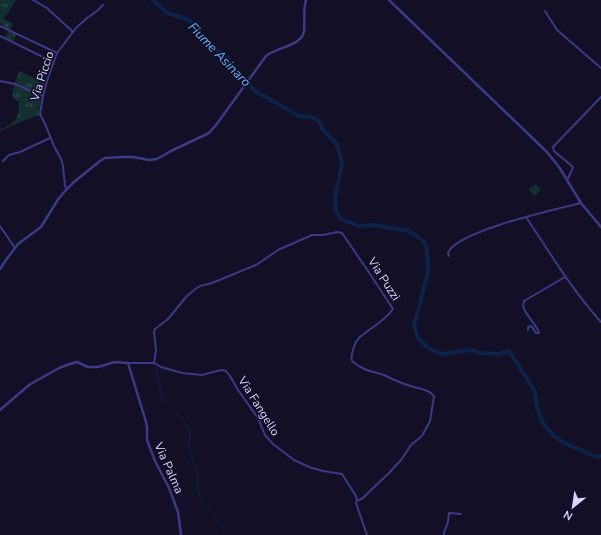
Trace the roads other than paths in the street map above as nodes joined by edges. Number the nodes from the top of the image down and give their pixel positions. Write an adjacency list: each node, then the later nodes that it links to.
1 (33, 0): 7 (street)
2 (389, 0): 17 (street)
3 (306, 1): 18 (street)
4 (103, 5): 7 (street, Via Piccio)
5 (545, 11): 11 (street)
6 (0, 26): 9 (street)
7 (72, 32): 9 (street, Via Piccio)
8 (0, 36): 10 (street)
9 (57, 53): 10 (street, Via Piccio)
10 (53, 62): 13 (street, Via Piccio)
11 (601, 68)
12 (0, 81): 13 (street)
13 (43, 96): 15 (street, Via Piccio)
14 (601, 97): 17 (street)
15 (50, 138): 16 (street); 18 (street, Via Piccio)
16 (3, 161)
17 (567, 180): 19 (street)
18 (66, 189): 23 (street)
19 (581, 203): 20 (street); 22 (street)
20 (526, 217): 24 (street); 26 (street)
21 (0, 226): 23 (street)
22 (601, 227)
23 (15, 248): 25 (street)
24 (449, 256)
25 (0, 269)
26 (565, 277): 27 (street); 28 (street)
27 (601, 322)
28 (528, 330)
29 (128, 363): 30 (street, Via Fangello); 31 (street, Via Fangello); 34 (street, Via Palma)
30 (154, 363): 32 (street, Via Fangello); 32 (street, Via Puzzi)
31 (0, 410)
32 (357, 501): 35 (street)
33 (461, 514): 36 (street)
34 (181, 535)
35 (367, 535)
36 (444, 535)

